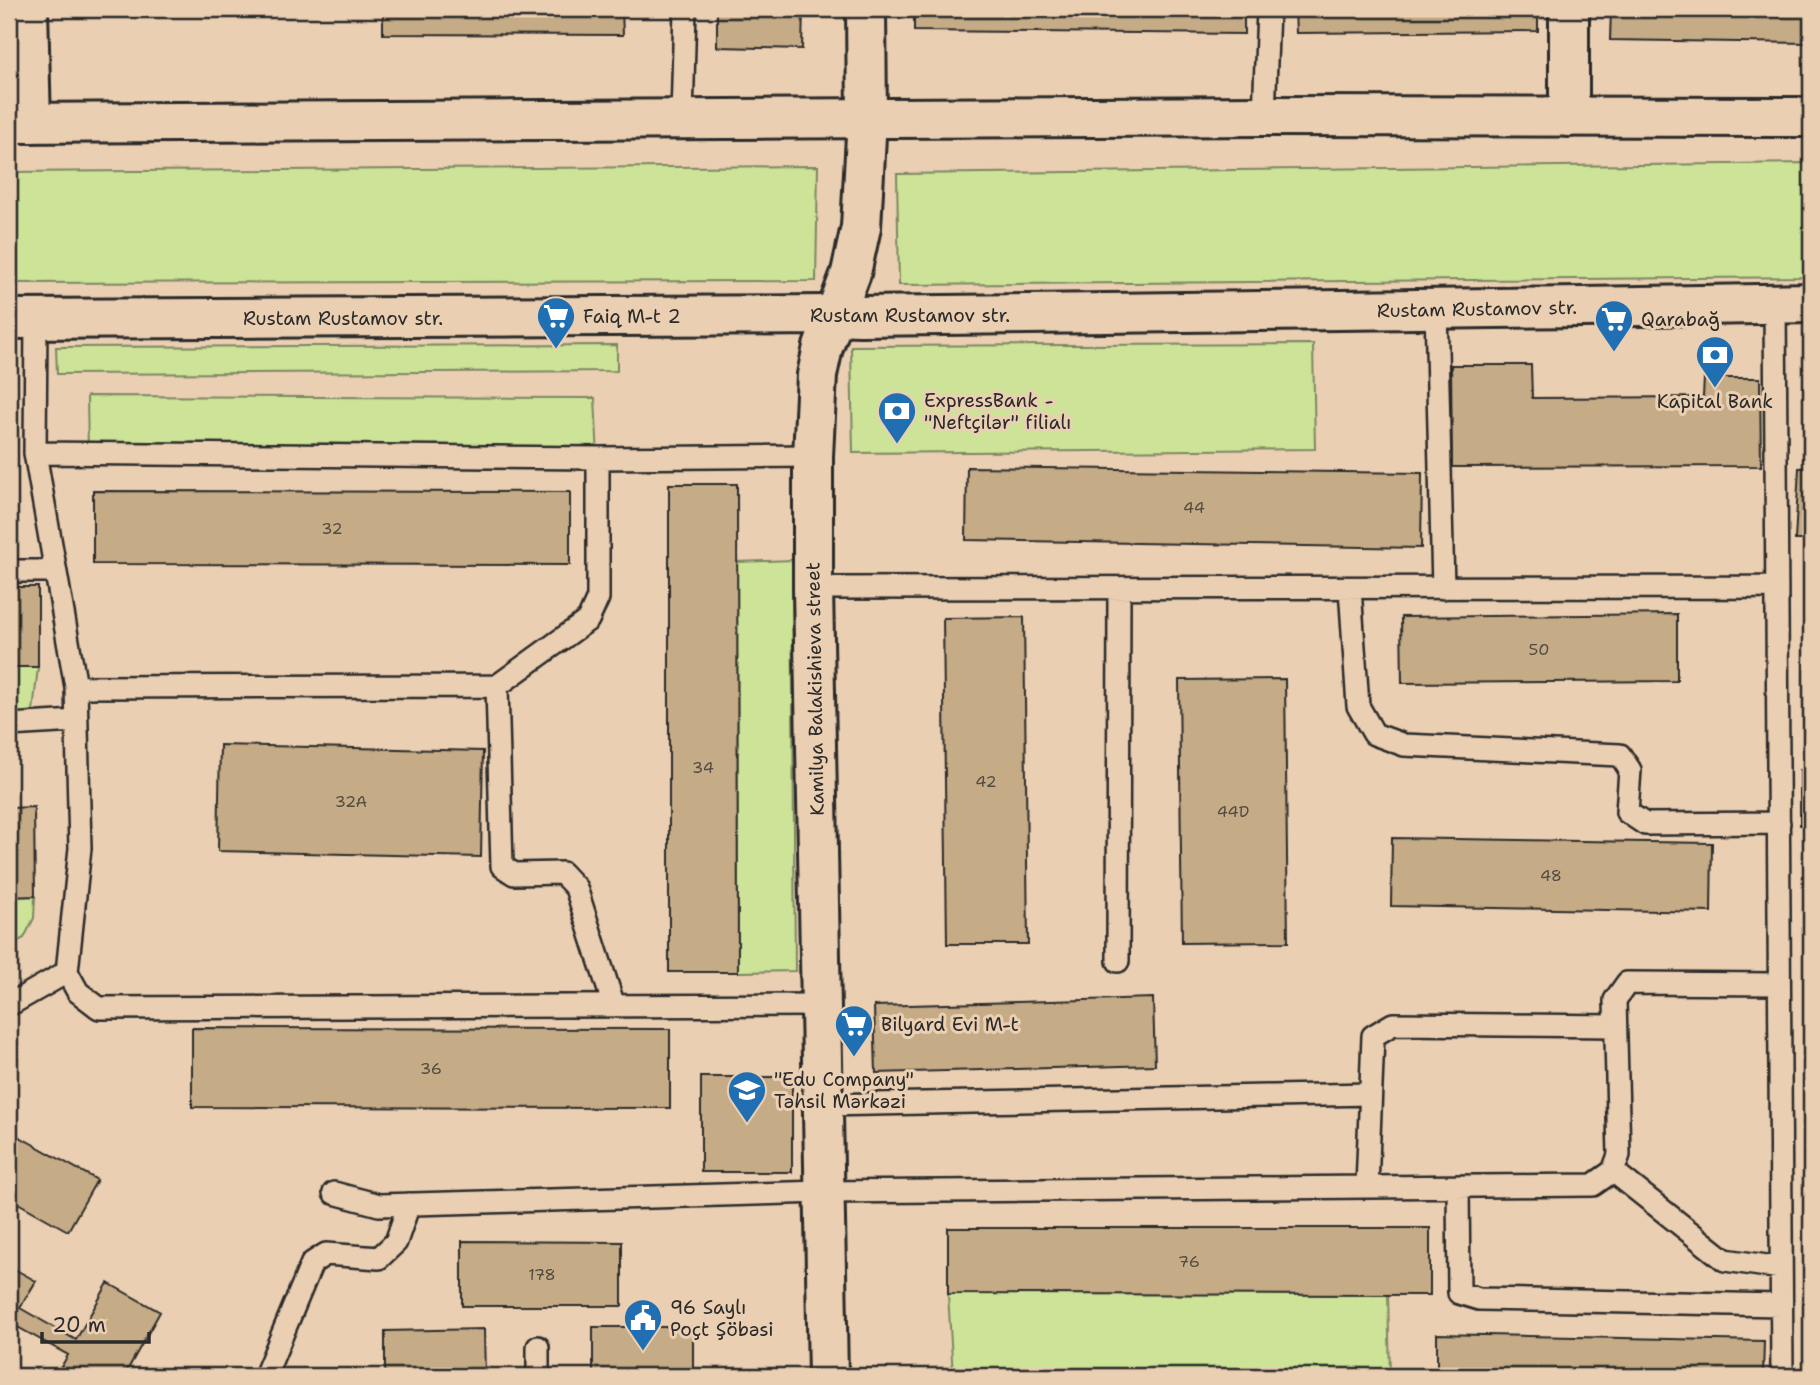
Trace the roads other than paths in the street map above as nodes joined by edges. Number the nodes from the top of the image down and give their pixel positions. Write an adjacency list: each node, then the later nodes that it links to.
1 (28, 9): 11 (main road)
2 (685, 9): 9 (lane)
3 (866, 9): 10 (main road, Kamilya Balakishieva street)
4 (1268, 9): 6 (lane)
5 (1569, 9): 7 (main road)
6 (1264, 116): 7 (main road); 10 (main road)
7 (1569, 117): 8 (main road)
8 (1811, 117)
9 (682, 118): 10 (main road); 11 (main road)
10 (867, 118): 14 (main road, Kamilya Balakishieva street)
11 (20, 123)
12 (1793, 303): 13 (main road, Rustam Rustamov str.); 21 (lane)
13 (1436, 309): 14 (main road, Rustam Rustamov str.); 25 (lane)
14 (834, 315): 15 (main road, Rustam Rustamov str.); 17 (main road, Kamilya Balakishieva street)
15 (22, 319): 16 (lane)
16 (35, 453): 18 (lane); 20 (lane)
17 (813, 456): 18 (lane); 22 (main road, Kamilya Balakishieva street)
18 (598, 458): 26 (lane)
19 (9, 571): 20 (lane)
20 (55, 571): 27 (lane)
21 (1777, 587): 25 (lane); 30 (lane)
22 (813, 588): 23 (lane); 35 (main road, Kamilya Balakishieva street)
23 (1119, 588): 24 (lane); 31 (lane)
24 (1350, 588): 25 (lane); 30 (lane)
25 (1443, 588)
26 (496, 686): 27 (lane); 36 (lane)
27 (76, 687): 28 (lane)
28 (76, 721): 29 (lane); 32 (lane)
29 (9, 725)
30 (1779, 823): 33 (lane)
31 (1118, 961)
32 (67, 972): 34 (lane); 36 (lane)
33 (1779, 984): 37 (lane); 46 (lane)
34 (9, 1005)
35 (821, 1005): 36 (lane); 39 (main road, Kamilya Balakishieva street)
36 (614, 1006)
37 (1615, 1026): 38 (lane); 40 (lane)
38 (1370, 1094): 39 (lane); 42 (lane)
39 (823, 1105): 43 (main road, Kamilya Balakishieva street)
40 (1613, 1171): 41 (lane); 46 (lane)
41 (1458, 1186): 42 (lane); 47 (lane)
42 (1367, 1187): 43 (lane)
43 (824, 1192): 45 (lane); 51 (main road, Kamilya Balakishieva street)
44 (334, 1193): 45 (lane)
45 (409, 1204): 49 (lane)
46 (1781, 1268): 47 (lane)
47 (1782, 1305): 52 (lane)
48 (538, 1347): 50 (lane)
49 (265, 1376)
50 (538, 1376)
51 (828, 1376)
52 (1782, 1376)

